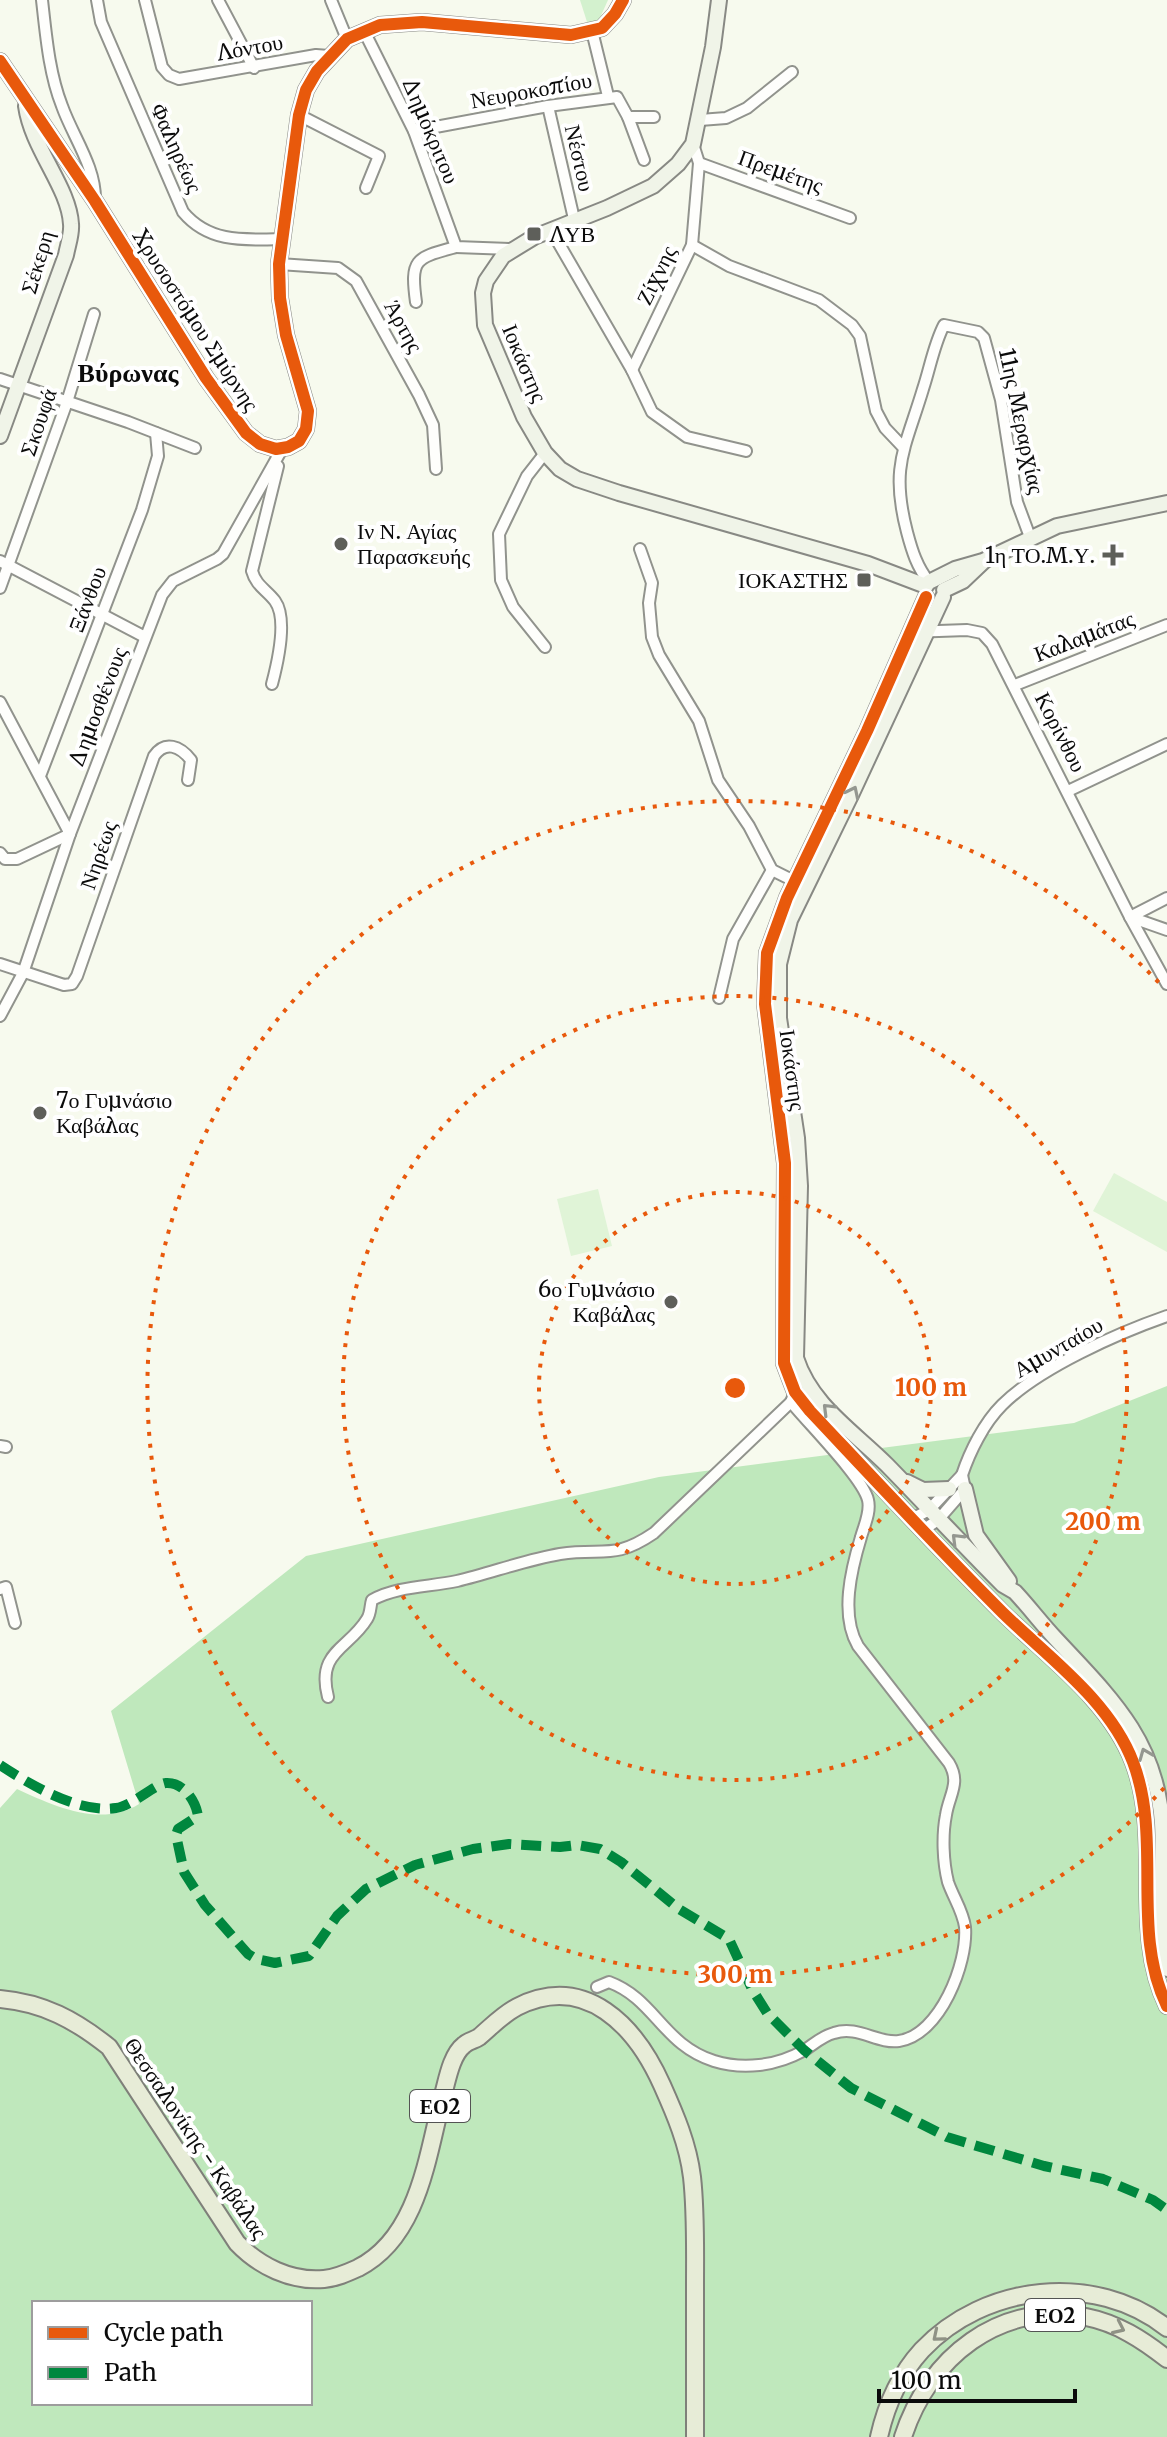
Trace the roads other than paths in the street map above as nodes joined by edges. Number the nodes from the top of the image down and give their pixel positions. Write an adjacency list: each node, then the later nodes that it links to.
1 (42, 0): 27 (street)
2 (97, 0): 31 (street, Φαληρέως)
3 (145, 0): 13 (street, Λόντου)
4 (218, 0): 13 (street)
5 (331, 0): 10 (street)
6 (623, 0): 9 (street)
7 (719, 0): 21 (street, Ιοκάστης)
8 (364, 31): 9 (street); 10 (street); 22 (street, Δημόκριτου)
9 (592, 31): 15 (street)
10 (347, 39): 11 (street)
11 (329, 56): 13 (street, Λόντου); 18 (street)
12 (0, 61): 16 (street, Χρυσοστόμου Σμύρνης)
13 (254, 68)
14 (792, 72): 21 (street)
15 (608, 96): 17 (street, Νευροκοπίου); 19 (street)
16 (26, 102): 27 (street, Χρυσοστόμου Σμύρνης); 40 (street, Σέκερη)
17 (548, 106): 22 (street, Νευροκοπίου); 29 (street, Νέστου)
18 (299, 115): 26 (street); 31 (street)
19 (628, 117): 20 (street); 24 (street)
20 (654, 117)
21 (700, 120): 23 (street, Ιοκάστης)
22 (414, 131): 33 (street, Δημόκριτου)
23 (693, 144): 25 (street, Ζίχνης); 29 (street, Ιοκάστης)
24 (644, 160)
25 (699, 163): 28 (street, Πρεμέτης); 32 (street, Ζίχνης)
26 (366, 188)
27 (95, 201): 46 (street, Χρυσοστόμου Σμύρνης)
28 (850, 218)
29 (574, 219): 30 (street, Ιοκάστης)
30 (551, 230): 34 (street, Ιοκάστης); 38 (street)
31 (281, 239): 35 (street)
32 (692, 245): 38 (street, Ζίχνης); 44 (street)
33 (456, 247): 34 (street); 36 (street)
34 (513, 249): 48 (street, Ιοκάστης)
35 (279, 264): 46 (street); 49 (street, Άρτης)
36 (416, 302)
37 (94, 314): 41 (street, Σκουφά)
38 (632, 370): 47 (street)
39 (0, 379): 40 (street)
40 (18, 386): 41 (street); 43 (street, Σέκερη)
41 (67, 402): 42 (street); 54 (street, Σκουφά)
42 (156, 433): 45 (street); 58 (street, Ξάνθου)
43 (0, 436)
44 (903, 447): 51 (street, 11ης Μεραρχίας); 56 (street, 11ης Μεραρχίας)
45 (195, 448)
46 (282, 449): 62 (street, Δημοσθένους); 64 (street)
47 (746, 451)
48 (545, 453): 56 (street, Ιοκάστης); 63 (street)
49 (436, 469)
50 (1167, 503): 51 (street)
51 (1030, 537): 53 (street)
52 (640, 549): 73 (street)
53 (983, 561): 56 (street); 57 (street)
54 (4, 563): 55 (street, Σκουφά); 58 (street)
55 (0, 588)
56 (927, 588): 57 (street); 60 (street, Ιοκάστης)
57 (944, 593): 61 (street, Ιοκάστης)
58 (102, 615): 62 (street); 68 (street, Ξάνθου)
59 (1167, 625): 65 (street, Καλαμάτας)
60 (910, 632): 61 (street, Κορίνθου); 74 (street, Ιοκάστης)
61 (927, 632): 65 (street, Κορίνθου); 74 (street, Ιοκάστης, one-way to 61)
62 (145, 637): 71 (street, Δημοσθένους)
63 (545, 647)
64 (272, 684)
65 (1015, 685): 70 (street, Κορίνθου)
66 (0, 702): 68 (street)
67 (1167, 744): 70 (street)
68 (40, 776): 71 (street)
69 (188, 780): 79 (street, Νηρέως)
70 (1068, 791): 76 (street, Κορίνθου)
71 (70, 834): 72 (street); 79 (street, Δημοσθένους)
72 (0, 853)
73 (772, 870): 74 (street); 81 (street)
74 (800, 884): 84 (street, Ιοκάστης); 85 (street, Ιοκάστης, one-way to 74)
75 (1167, 898): 76 (street)
76 (1130, 917): 77 (street); 80 (street, Κορίνθου)
77 (1167, 930)
78 (0, 964): 79 (street)
79 (23, 973): 82 (street, Δημοσθένους)
80 (1167, 984)
81 (719, 998)
82 (0, 1016)
83 (1167, 1316): 86 (street, Αμυνταίου)
84 (793, 1397): 89 (street, Ιοκάστης); 93 (street); 95 (street)
85 (895, 1474): 87 (street); 88 (street, Ιοκάστης)
86 (964, 1482): 87 (street, Αμυνταίου); 88 (street, Αμυνταίου); 91 (street)
87 (949, 1489): 88 (street, Αμυνταίου)
88 (934, 1515): 89 (street, Αμυνταίου); 89 (street, Αμυνταίου); 91 (street, Ιοκάστης, one-way to 88)
89 (918, 1525): 97 (street, Ιοκάστης)
90 (0, 1589): 92 (street)
91 (1015, 1592): 94 (street, one-way to 91)
92 (15, 1623)
93 (328, 1697)
94 (1167, 1969)
95 (597, 1987)
96 (0, 1999): 100 (main road, Θεσσαλονίκης - Καβάλας / ΕΟ2)
97 (1167, 2006)
98 (1167, 2328): 101 (main road, ΕΟ2, one-way to 101)
99 (1167, 2359): 102 (main road, ΕΟ2, one-way to 99)
100 (695, 2437)
101 (879, 2437)
102 (903, 2437)

